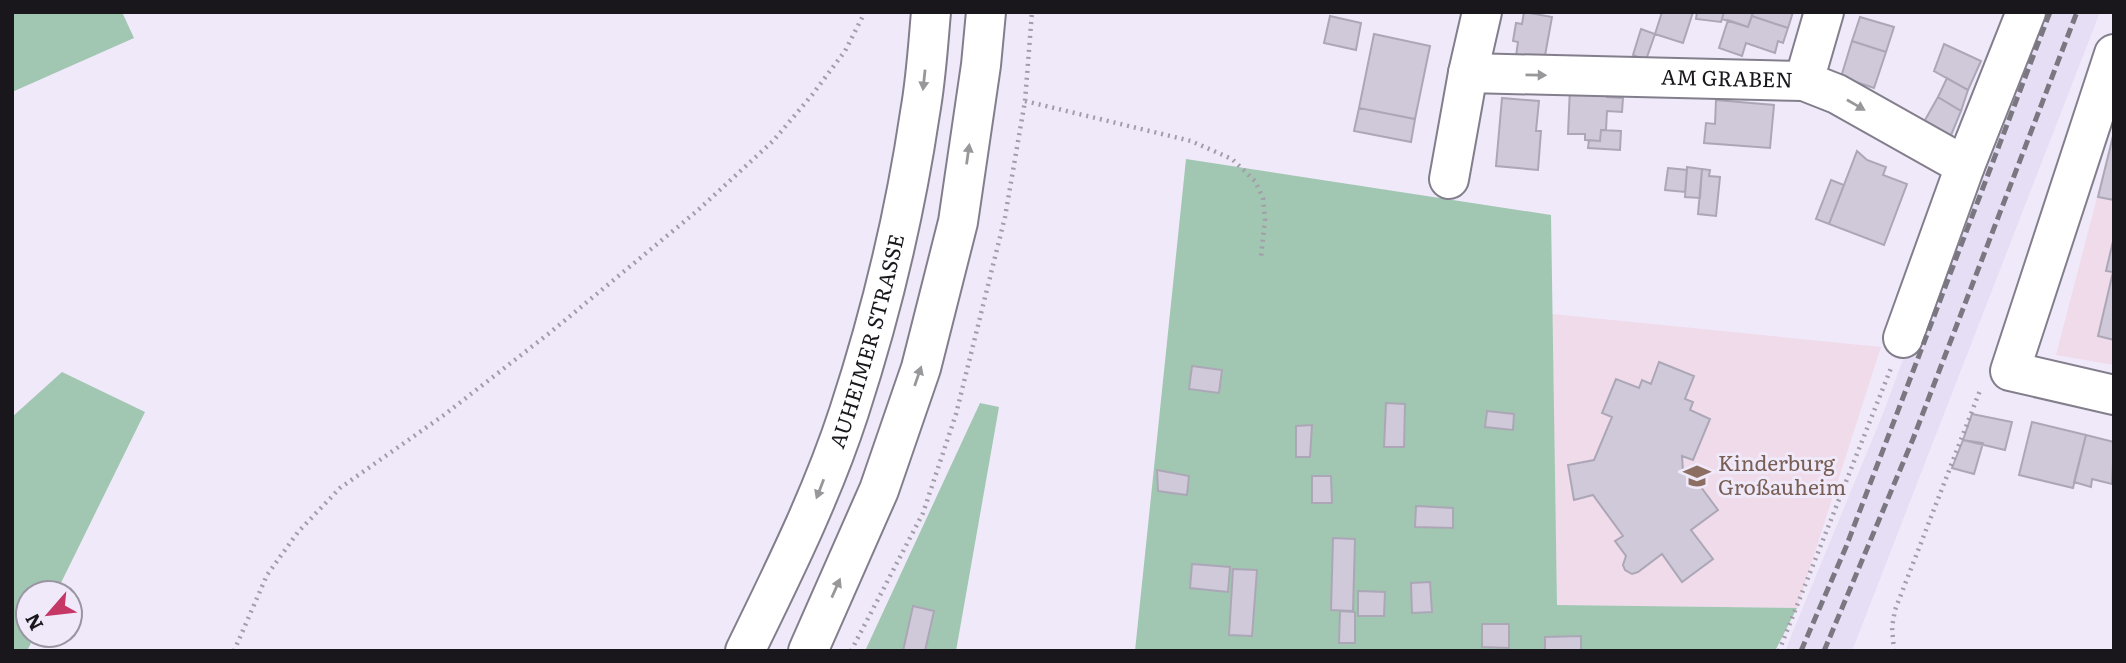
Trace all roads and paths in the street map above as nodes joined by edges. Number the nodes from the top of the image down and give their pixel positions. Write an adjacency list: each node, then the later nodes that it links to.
1 (865, 12): 17 (path)
2 (931, 12): 18 (street, AUHEIMER STRASSE, one-way to 18)
3 (986, 12): 19 (street, one-way to 3)
4 (1482, 12): 8 (street)
5 (1824, 12): 9 (street)
6 (2025, 12): 11 (street)
7 (2114, 54): 15 (street)
8 (1468, 73): 9 (street, AM GRABEN, one-way to 9); 12 (street)
9 (1804, 81): 11 (street, AM GRABEN, one-way to 11)
10 (1025, 101): 13 (path)
11 (1965, 166): 14 (street)
12 (1449, 179)
13 (1261, 257)
14 (1903, 338): 20 (path)
15 (2010, 371): 16 (street); 21 (path)
16 (2114, 396)
17 (234, 651)
18 (745, 651)
19 (808, 651)
20 (1779, 651)
21 (1894, 651)

